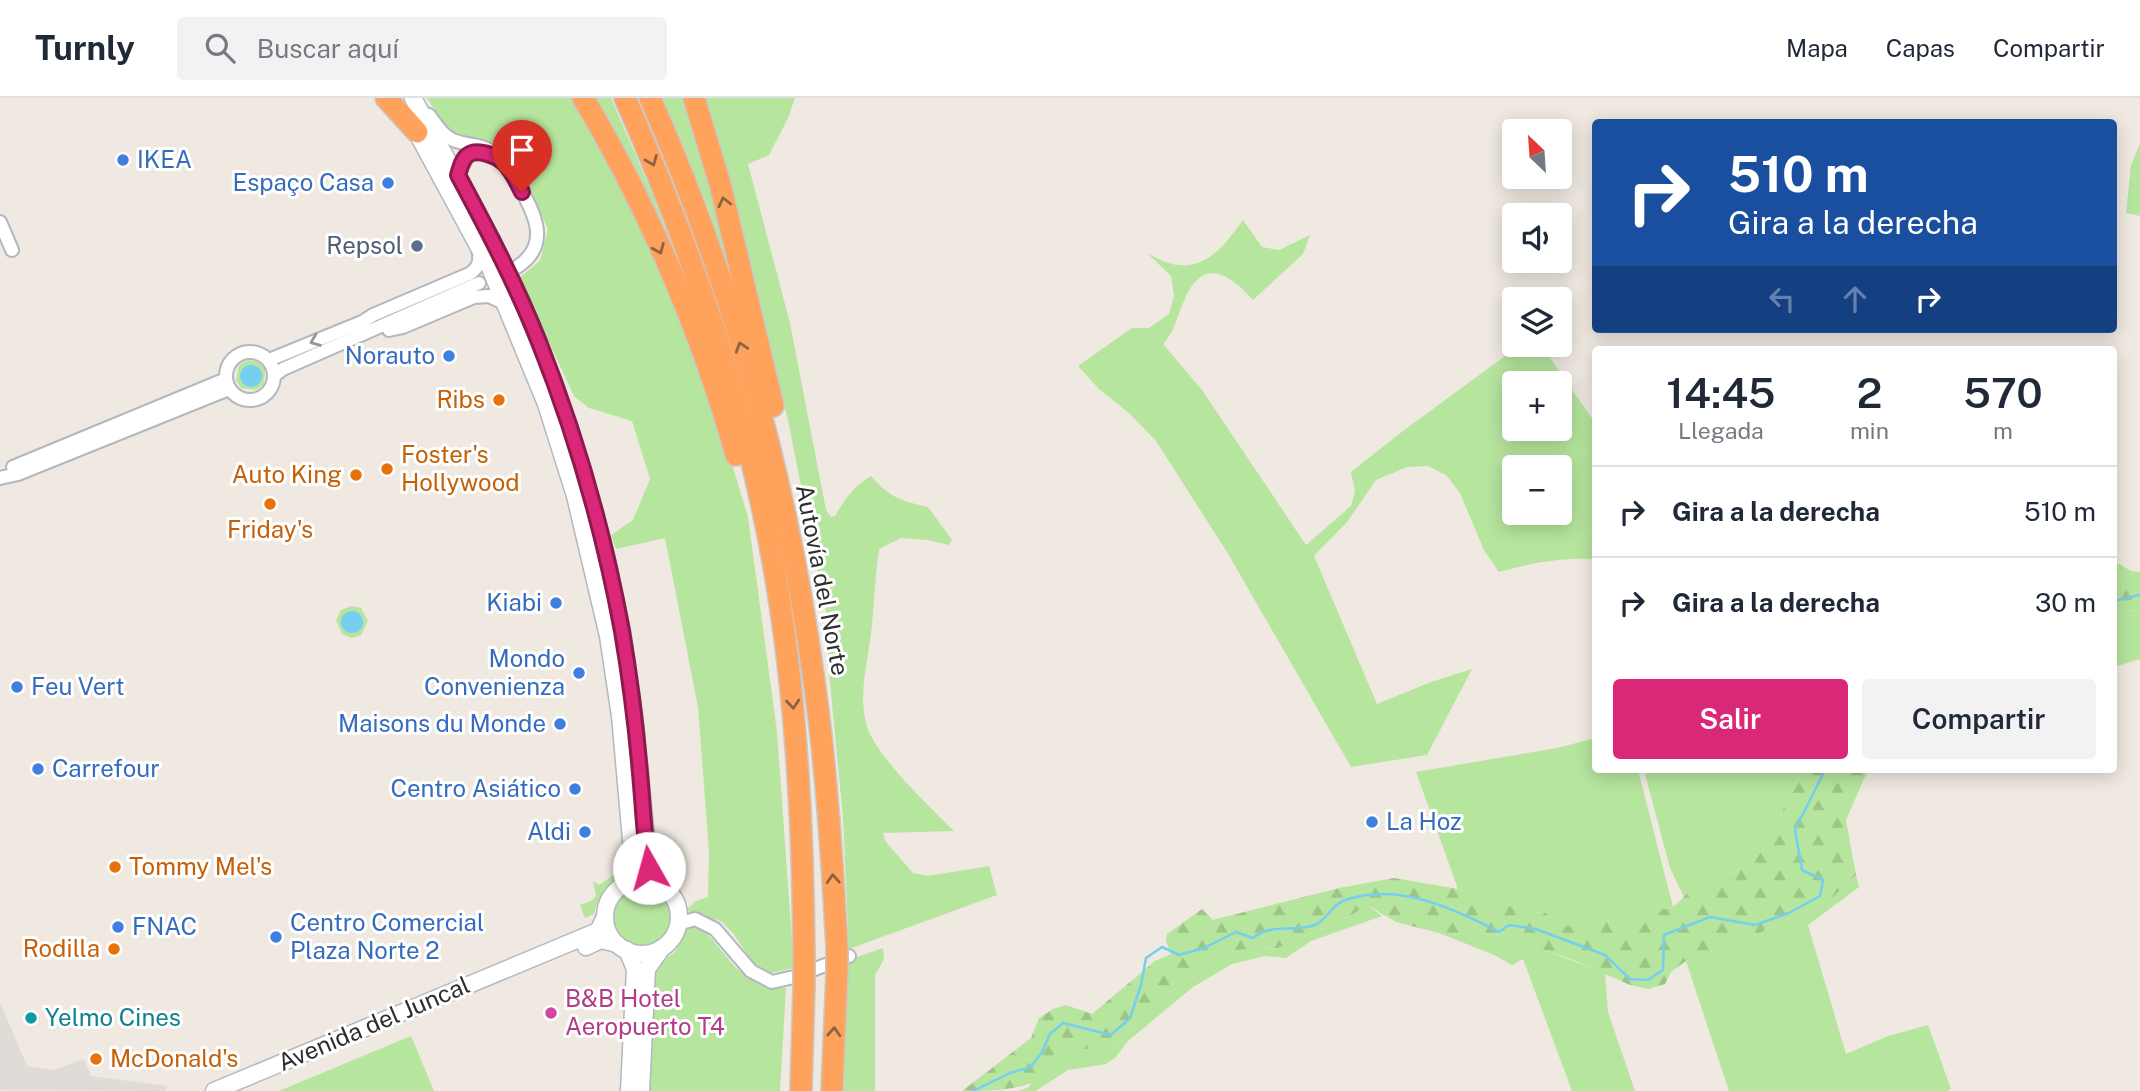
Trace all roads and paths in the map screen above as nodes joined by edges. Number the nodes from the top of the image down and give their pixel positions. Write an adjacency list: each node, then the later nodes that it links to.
1 (386, 98): 8 (highway)
2 (397, 98): 8 (street)
3 (415, 98): 9 (street); 10 (street)
4 (583, 98): 23 (highway, one-way to 23)
5 (625, 98): 23 (highway, Autovía del Norte, one-way to 23)
6 (650, 98): 22 (highway, Autovía del Norte, one-way to 6)
7 (694, 98): 22 (highway, one-way to 7)
8 (417, 132): 12 (street)
9 (503, 162): 10 (street); 14 (street)
10 (458, 175): 25 (street)
11 (0, 222): 13 (street)
12 (475, 238): 15 (street); 16 (street)
13 (12, 250)
14 (517, 267)
15 (506, 304): 17 (street); 24 (street)
16 (362, 322): 17 (street); 18 (street, one-way to 18)
17 (375, 331): 19 (street)
18 (269, 360): 19 (street); 20 (street)
19 (275, 375): 20 (street)
20 (228, 384): 21 (street)
21 (1, 477)
22 (806, 628): 30 (highway, Autovía del Norte, one-way to 22)
23 (784, 637): 35 (highway, Autovía del Norte, one-way to 35, bridge)
24 (628, 883): 25 (street); 26 (street)
25 (662, 886): 27 (street)
26 (605, 917): 28 (street); 31 (street, Avenida del Juncal)
27 (678, 924): 29 (street); 30 (street)
28 (622, 947): 29 (street); 32 (street, Avenida del Juncal); 33 (street)
29 (663, 947): 34 (street)
30 (841, 958): 36 (highway, Autovía del Norte, one-way to 30)
31 (214, 1091)
32 (237, 1091)
33 (629, 1091)
34 (641, 1091)
35 (801, 1091)
36 (832, 1091)

